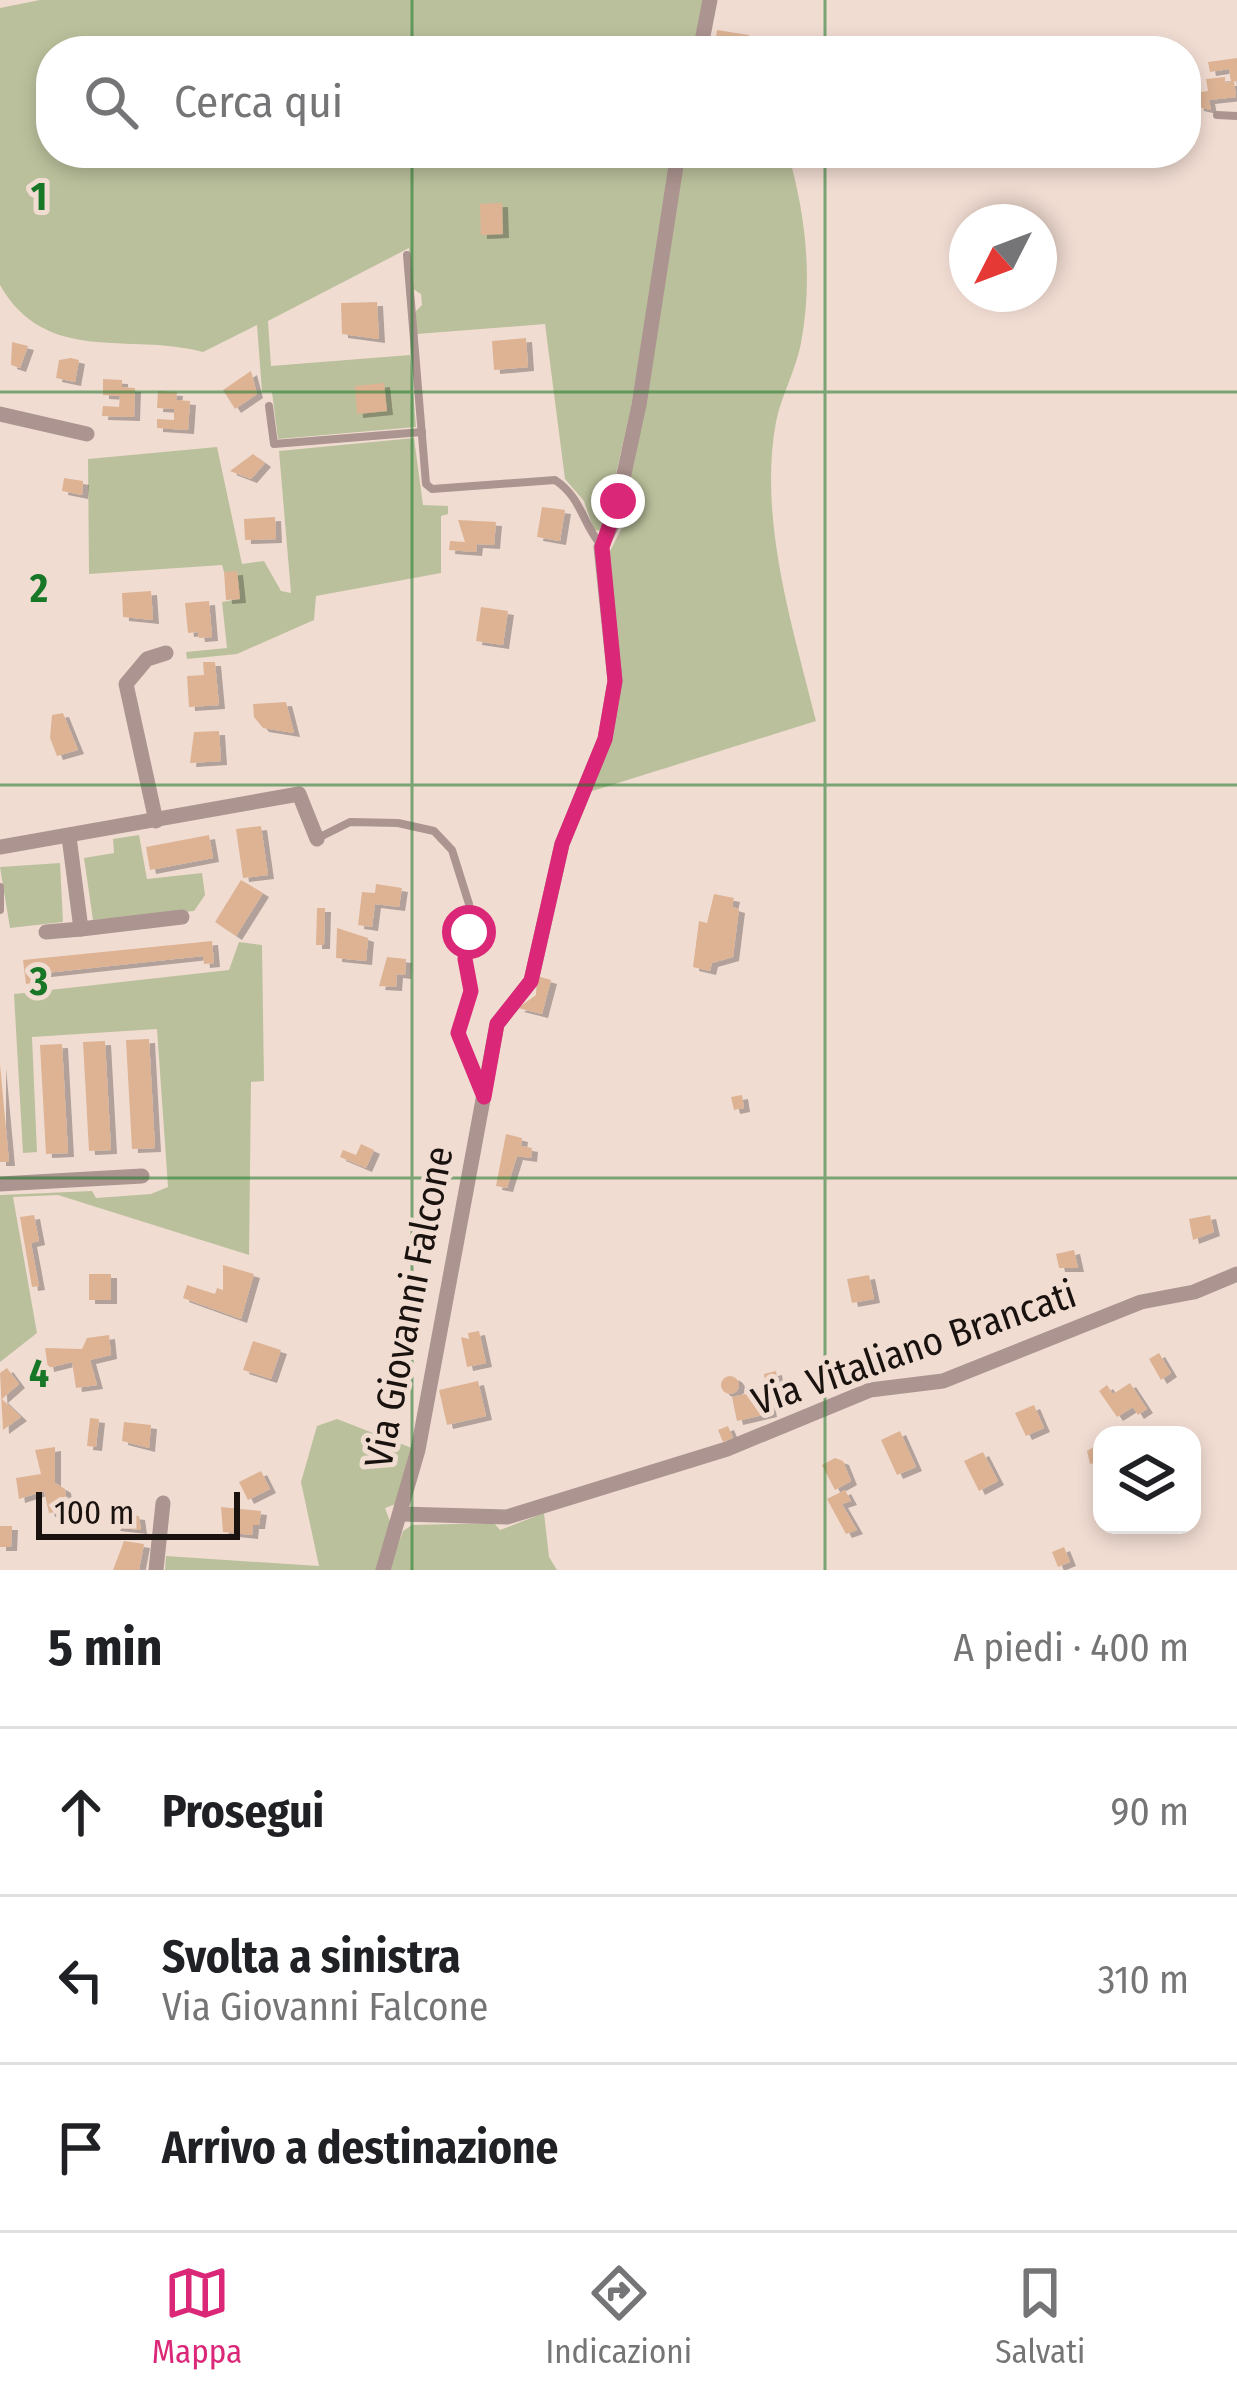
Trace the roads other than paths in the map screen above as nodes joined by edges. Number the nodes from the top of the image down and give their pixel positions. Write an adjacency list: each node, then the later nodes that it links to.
1 (710, 6): 2 (street)
2 (703, 36)
3 (1217, 115): 4 (lane)
4 (1237, 116)
5 (676, 168): 11 (street, Via Giovanni Falcone)
6 (407, 255): 9 (lane)
7 (269, 406): 9 (lane)
8 (0, 415): 10 (street)
9 (422, 432): 11 (lane)
10 (87, 434)
11 (602, 547): 22 (street, Via Giovanni Falcone)
12 (166, 653): 13 (street)
13 (156, 821): 14 (street); 15 (street)
14 (69, 837): 16 (street); 20 (street)
15 (317, 839): 22 (lane)
16 (0, 847)
17 (0, 887): 18 (lane)
18 (0, 910)
19 (182, 917): 20 (street)
20 (80, 929): 21 (street)
21 (46, 932)
22 (484, 1097): 27 (street, Via Giovanni Falcone)
23 (142, 1176): 24 (street)
24 (0, 1184)
25 (1237, 1274): 27 (street, Via Vitaliano Brancati)
26 (163, 1503): 28 (street)
27 (401, 1514): 29 (street, Via Giovanni Falcone)
28 (156, 1570)
29 (383, 1570)

